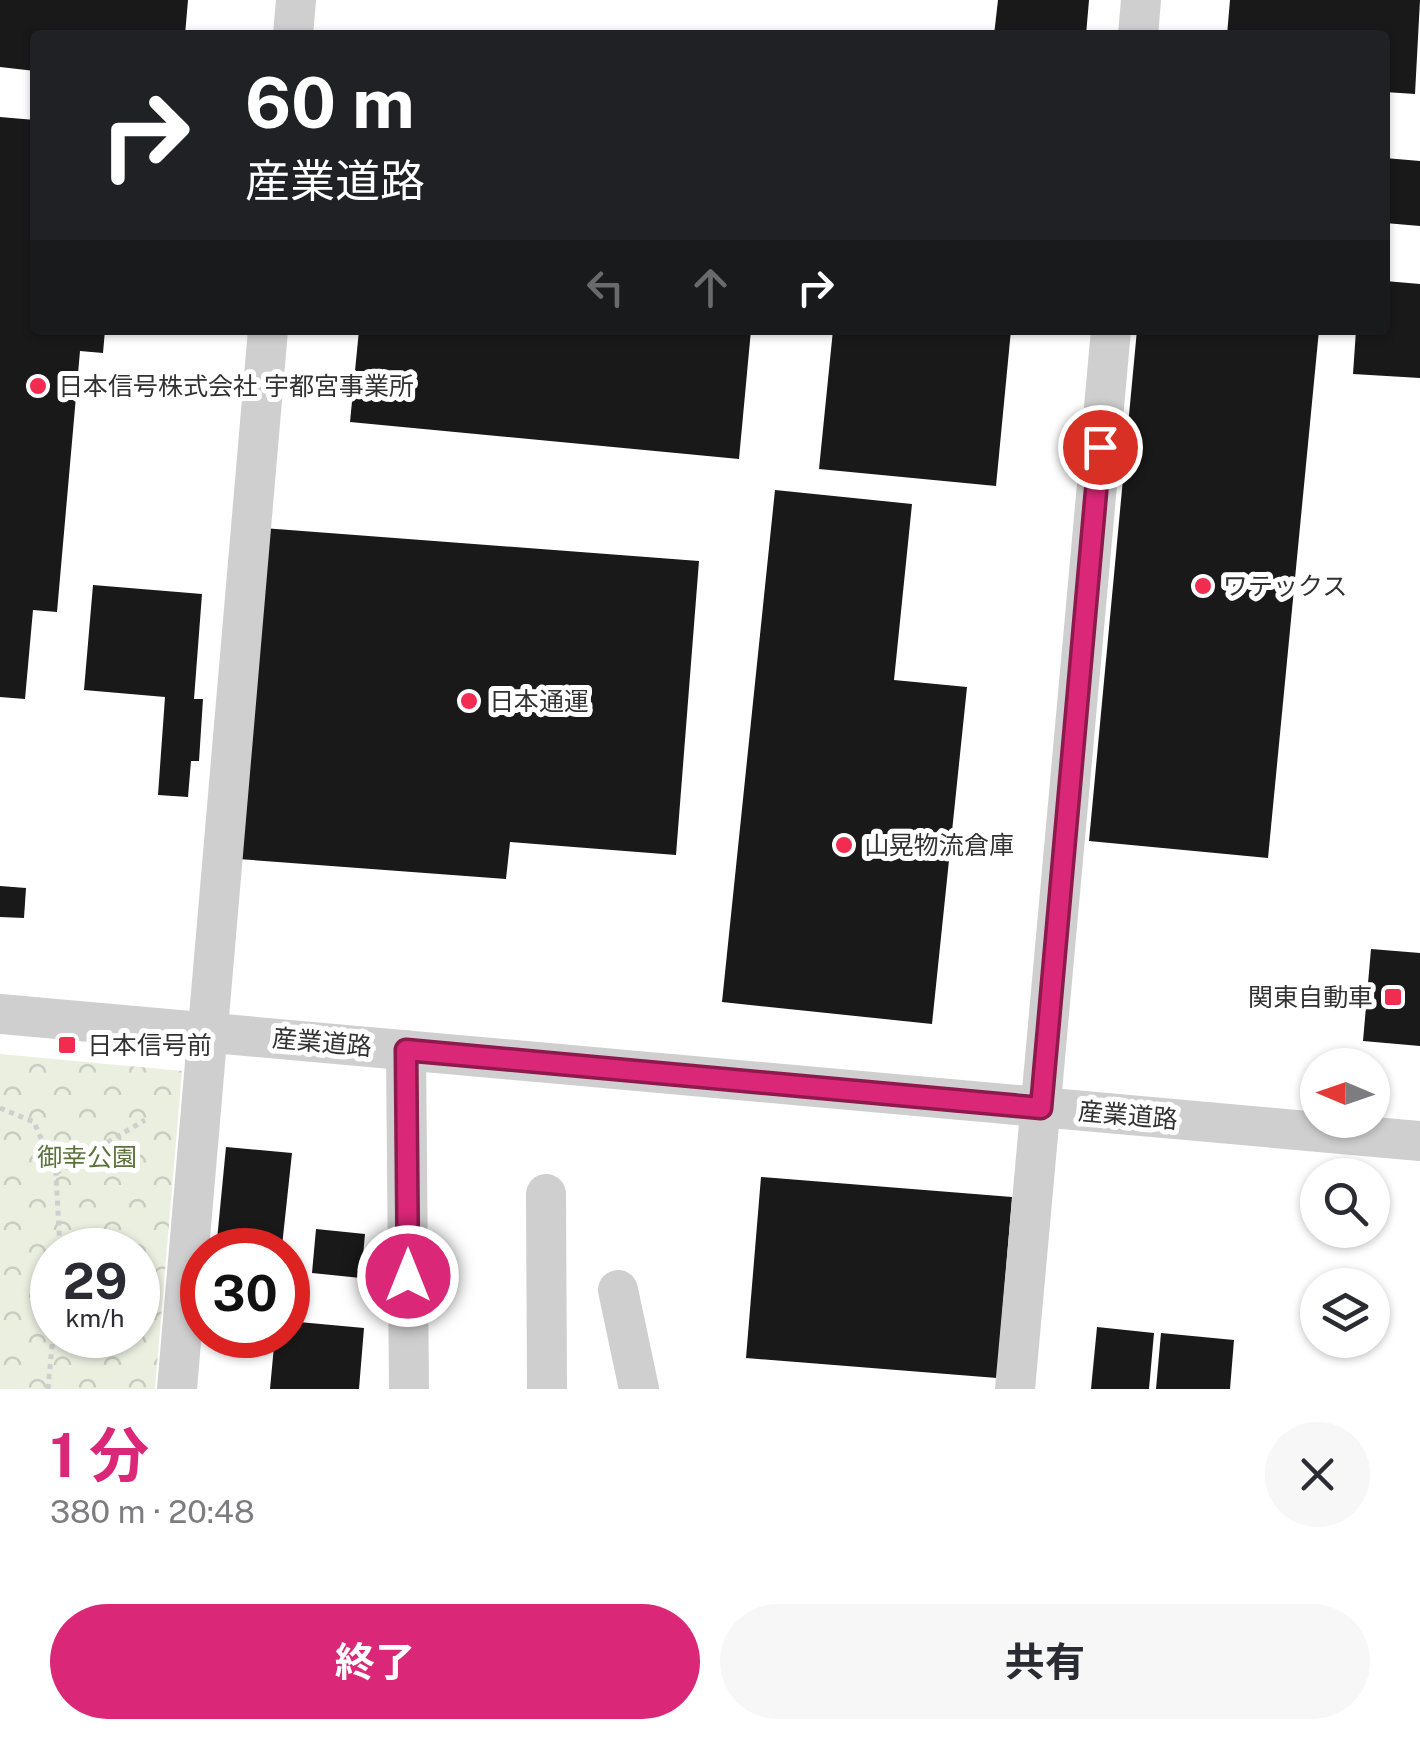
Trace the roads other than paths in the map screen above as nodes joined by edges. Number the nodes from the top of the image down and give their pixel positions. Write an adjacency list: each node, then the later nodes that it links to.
1 (296, 0): 3 (street)
2 (1141, 0): 4 (street)
3 (293, 30)
4 (1138, 30)
5 (268, 335): 8 (street)
6 (1111, 335): 10 (street)
7 (0, 1014): 8 (street, 産業道路)
8 (208, 1031): 9 (street, 産業道路); 14 (street)
9 (406, 1050): 10 (street, 産業道路); 15 (street)
10 (1041, 1108): 11 (street, 産業道路); 18 (street)
11 (1420, 1141)
12 (546, 1194): 16 (street)
13 (618, 1290): 17 (street)
14 (177, 1389)
15 (408, 1389)
16 (547, 1389)
17 (638, 1389)
18 (1015, 1389)

